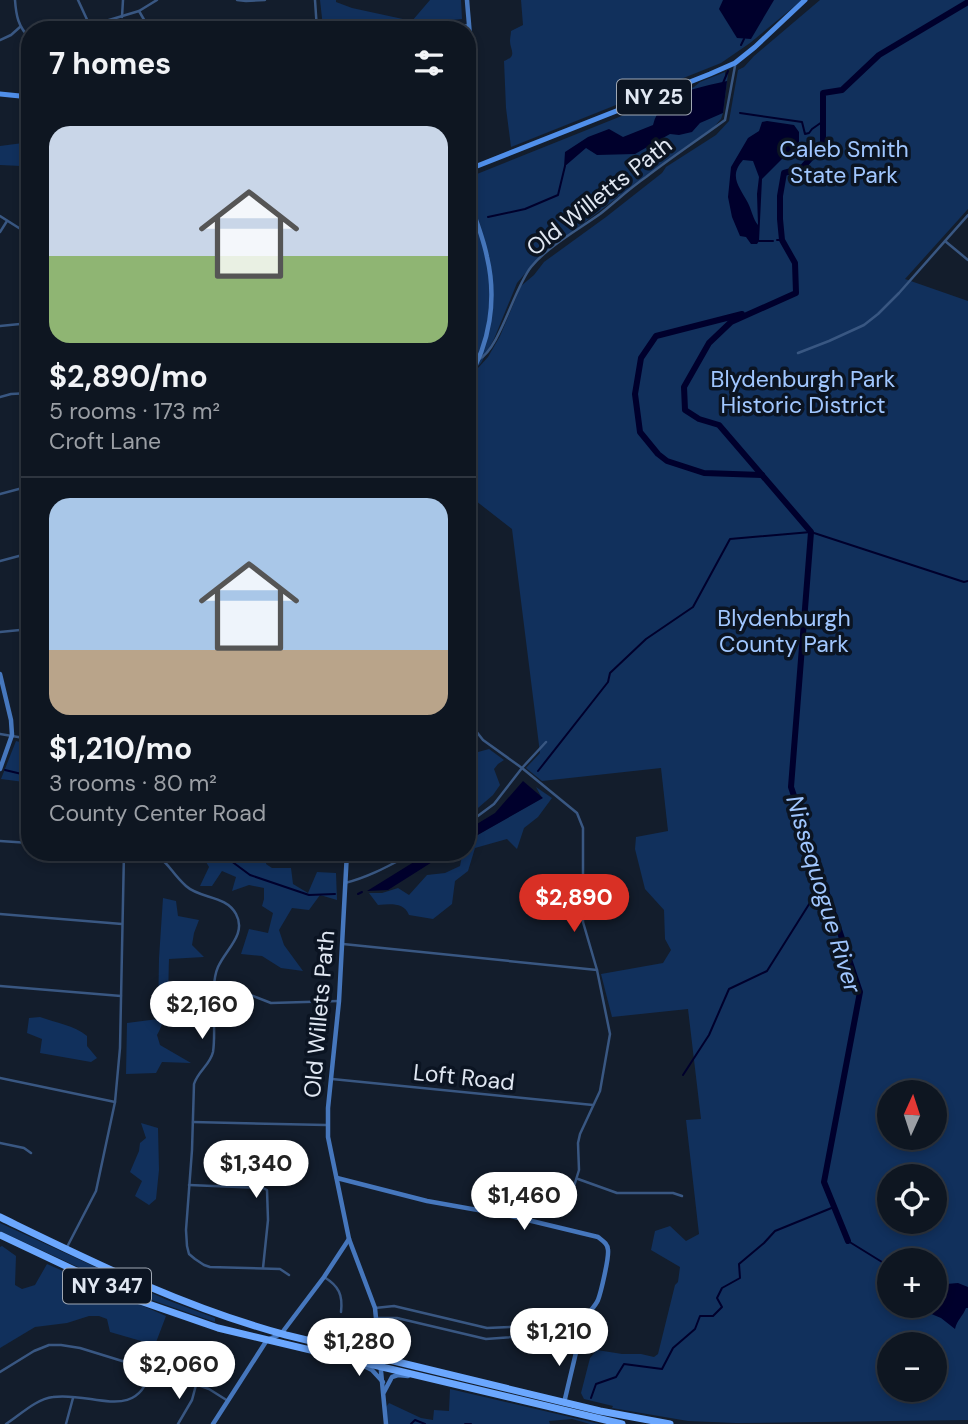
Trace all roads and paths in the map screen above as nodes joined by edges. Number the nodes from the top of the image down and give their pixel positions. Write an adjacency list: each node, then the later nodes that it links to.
1 (15, 0): 17 (street)
2 (78, 0): 12 (street)
3 (123, 0): 11 (street)
4 (157, 0): 10 (street)
5 (237, 0): 6 (street)
6 (265, 0)
7 (315, 0): 15 (street)
8 (467, 0): 16 (main road)
9 (805, 0): 19 (main road, NY 25)
10 (139, 11): 11 (street); 14 (street)
11 (122, 17): 13 (street)
12 (88, 21)
13 (108, 21)
14 (145, 21)
15 (316, 21)
16 (469, 21)
17 (20, 27): 18 (street)
18 (0, 40)
19 (735, 63): 22 (main road, NY 25); 34 (street, Old Willetts Path)
20 (0, 94): 21 (main road)
21 (21, 96)
22 (476, 166)
23 (968, 215): 29 (street)
24 (0, 216): 25 (street)
25 (7, 220): 27 (street); 28 (street)
26 (476, 222): 34 (main road)
27 (21, 229)
28 (0, 232)
29 (945, 241): 30 (street); 33 (street)
30 (968, 261)
31 (21, 324): 32 (street)
32 (0, 326)
33 (799, 354)
34 (479, 359): 35 (main road)
35 (476, 364)
36 (21, 393): 37 (street)
37 (0, 397)
38 (21, 488): 39 (street)
39 (0, 494)
40 (21, 555): 41 (street)
41 (0, 561)
42 (21, 630): 43 (street)
43 (0, 632)
44 (0, 674): 47 (main road)
45 (476, 732): 50 (street)
46 (0, 734): 47 (street)
47 (12, 735): 48 (street); 51 (main road)
48 (21, 737)
49 (546, 742): 50 (street)
50 (522, 768): 52 (street); 63 (street)
51 (0, 769)
52 (476, 817)
53 (0, 841): 54 (street)
54 (21, 843)
55 (124, 861): 61 (street)
56 (163, 861): 65 (street)
57 (346, 861): 59 (main road, Old Willets Path)
58 (397, 861): 59 (street)
59 (345, 883): 62 (main road, Old Willets Path)
60 (0, 914): 61 (street)
61 (122, 924): 66 (street)
62 (343, 944): 63 (street); 67 (main road, Old Willets Path)
63 (597, 970): 71 (street)
64 (0, 986): 66 (street)
65 (215, 992): 67 (street); 72 (street)
66 (121, 996): 70 (street)
67 (339, 1001): 69 (main road, Old Willets Path)
68 (0, 1078): 70 (street)
69 (332, 1079): 71 (street, Loft Road); 73 (main road, Old Willets Path)
70 (116, 1102): 84 (street)
71 (593, 1105): 77 (street)
72 (193, 1122): 73 (street); 78 (street)
73 (328, 1125): 76 (main road, Old Willets Path)
74 (0, 1143): 75 (street)
75 (31, 1153)
76 (336, 1178): 83 (main road, Old Willets Path); 98 (main road)
77 (578, 1180): 79 (street); 80 (street)
78 (189, 1185): 85 (street); 85 (street)
79 (571, 1196)
80 (682, 1196)
81 (0, 1217): 84 (highway, NY 347)
82 (0, 1236): 99 (highway, NY 347)
83 (349, 1239): 87 (main road); 89 (main road, Old Willets Path)
84 (66, 1249): 95 (highway, NY 347)
85 (262, 1268): 86 (street)
86 (289, 1275)
87 (324, 1277): 90 (street); 95 (main road)
88 (394, 1306): 89 (street); 91 (street); 93 (street)
89 (375, 1308): 92 (main road, Old Willets Path)
90 (341, 1312)
91 (393, 1314): 92 (street); 97 (street)
92 (376, 1318): 94 (main road, Old Willets Path)
93 (535, 1326): 96 (street); 97 (street)
94 (377, 1327): 100 (main road); 101 (main road, Old Willets Path)
95 (281, 1334): 99 (main road); 100 (highway, NY 347)
96 (553, 1334): 97 (street); 98 (street)
97 (534, 1336)
98 (579, 1338): 114 (main road)
99 (267, 1340): 102 (highway, NY 347); 111 (main road)
100 (351, 1351): 101 (highway, NY 347)
101 (380, 1358): 103 (main road, Old Willets Path); 114 (highway, NY 347)
102 (346, 1359): 103 (highway, NY 347); 107 (main road)
103 (381, 1367): 106 (highway, NY 347); 107 (main road, Old Willets Path)
104 (150, 1370): 105 (street); 108 (street); 113 (street)
105 (0, 1372)
106 (421, 1377): 109 (main road); 114 (highway, NY 347)
107 (383, 1382): 109 (main road, Old Willets Path)
108 (196, 1385): 111 (street); 117 (street)
109 (384, 1392): 119 (main road, Old Willets Path)
110 (73, 1398): 112 (street); 115 (street); 116 (street)
111 (228, 1401): 118 (main road)
112 (112, 1407)
113 (119, 1407)
114 (564, 1407): 120 (highway, NY 347); 121 (highway, NY 347)
115 (6, 1424)
116 (66, 1424)
117 (178, 1424)
118 (213, 1424)
119 (386, 1424)
120 (622, 1424)
121 (670, 1424)

